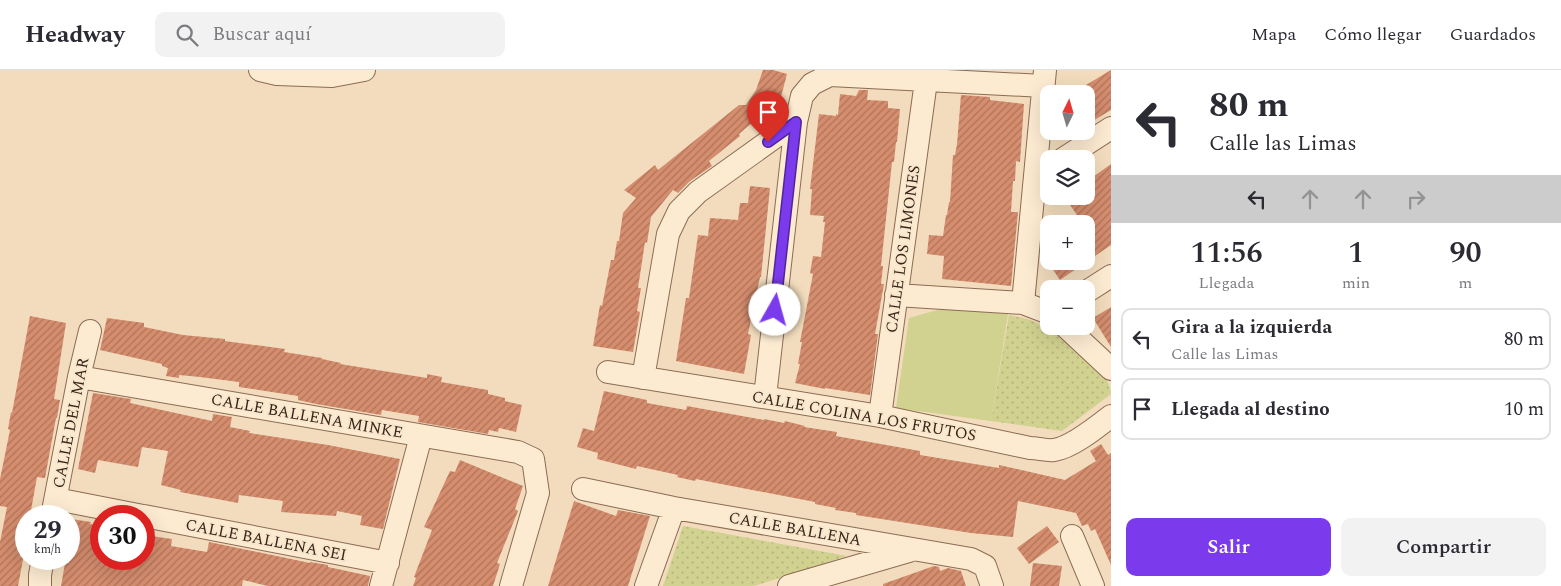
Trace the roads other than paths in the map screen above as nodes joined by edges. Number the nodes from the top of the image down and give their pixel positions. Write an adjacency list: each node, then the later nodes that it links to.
1 (260, 70): 2 (street)
2 (364, 70)
3 (1044, 78): 4 (street); 7 (street)
4 (926, 81): 5 (street); 12 (street, CALLE LOS LIMONES)
5 (796, 122): 20 (street); 21 (street)
6 (1111, 128): 8 (street)
7 (1042, 150)
8 (1077, 150)
9 (1040, 186): 13 (street)
10 (1111, 276): 11 (street)
11 (1095, 286)
12 (896, 295): 13 (street); 22 (street, CALLE LOS LIMONES)
13 (1023, 304): 14 (street)
14 (1040, 310)
15 (90, 331): 19 (street, CALLE DEL MAR)
16 (1075, 335): 17 (street)
17 (1111, 369)
18 (608, 372): 20 (street, CALLE COLINA LOS FRUTOS)
19 (79, 377): 24 (street, CALLE BALLENA MINKE); 26 (street, CALLE DEL MAR)
20 (643, 378): 21 (street, CALLE COLINA LOS FRUTOS)
21 (765, 398): 22 (street, CALLE COLINA LOS FRUTOS)
22 (880, 416): 23 (street, CALLE COLINA LOS FRUTOS)
23 (1111, 416)
24 (422, 436): 31 (street); 35 (street, CALLE BALLENA MINKE)
25 (582, 489): 27 (street, CALLE BALLENA)
26 (55, 505)
27 (674, 508): 30 (street, CALLE BALLENA); 36 (street)
28 (155, 518): 31 (street, CALLE BALLENA SEI)
29 (1072, 536): 39 (street)
30 (914, 550): 37 (street); 38 (street, CALLE BALLENA)
31 (388, 563): 34 (street)
32 (42, 570): 33 (street)
33 (40, 584)
34 (382, 586)
35 (511, 586)
36 (646, 586)
37 (789, 586)
38 (992, 586)
39 (1093, 586)

